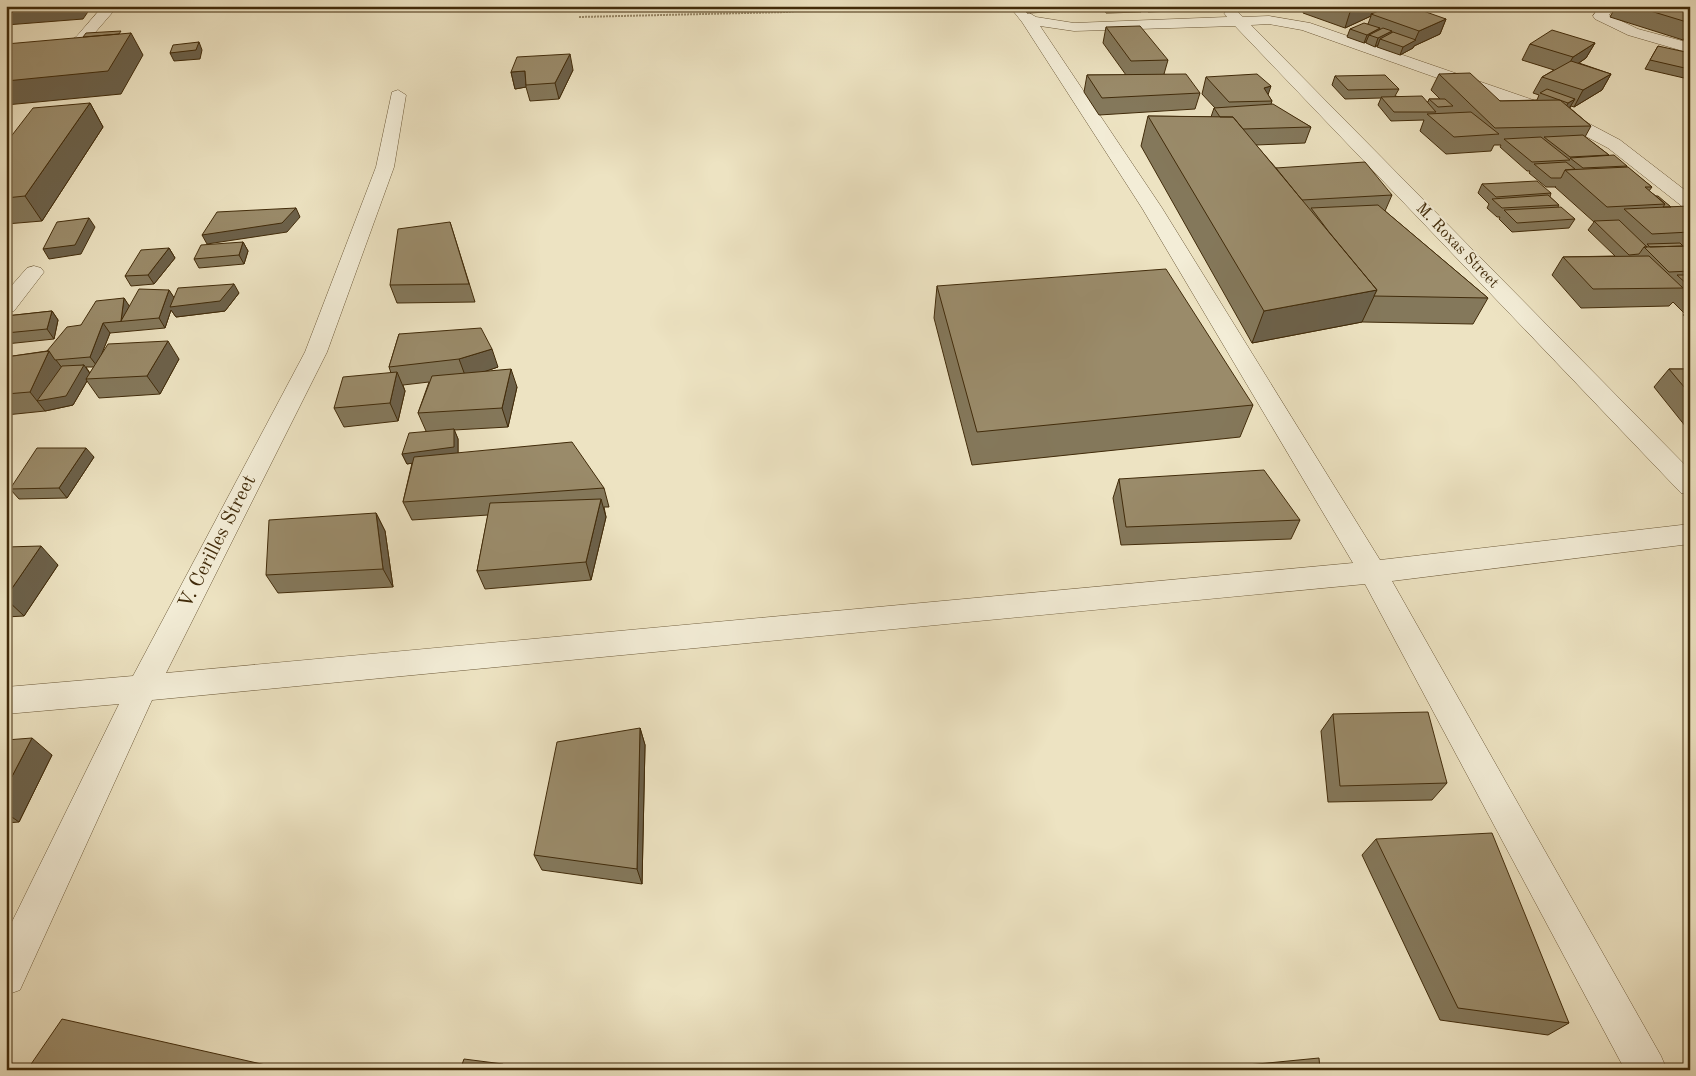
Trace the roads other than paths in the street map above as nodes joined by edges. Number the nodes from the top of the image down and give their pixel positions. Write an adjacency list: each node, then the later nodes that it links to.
1 (111, 6): 7 (street)
2 (1224, 6): 5 (street, M. Roxas Street)
3 (1608, 6): 6 (street)
4 (1023, 13): 5 (street); 14 (street)
5 (1240, 21): 9 (street); 12 (street, M. Roxas Street)
6 (1690, 48)
7 (6, 56)
8 (398, 96): 15 (street, V. Cerilles Street)
9 (1690, 203)
10 (34, 272): 11 (street)
11 (6, 306)
12 (1690, 486)
13 (1690, 534): 14 (street)
14 (1373, 572): 15 (street); 18 (street)
15 (143, 687): 16 (street); 17 (street, V. Cerilles Street)
16 (6, 701)
17 (6, 976)
18 (1647, 1070)

